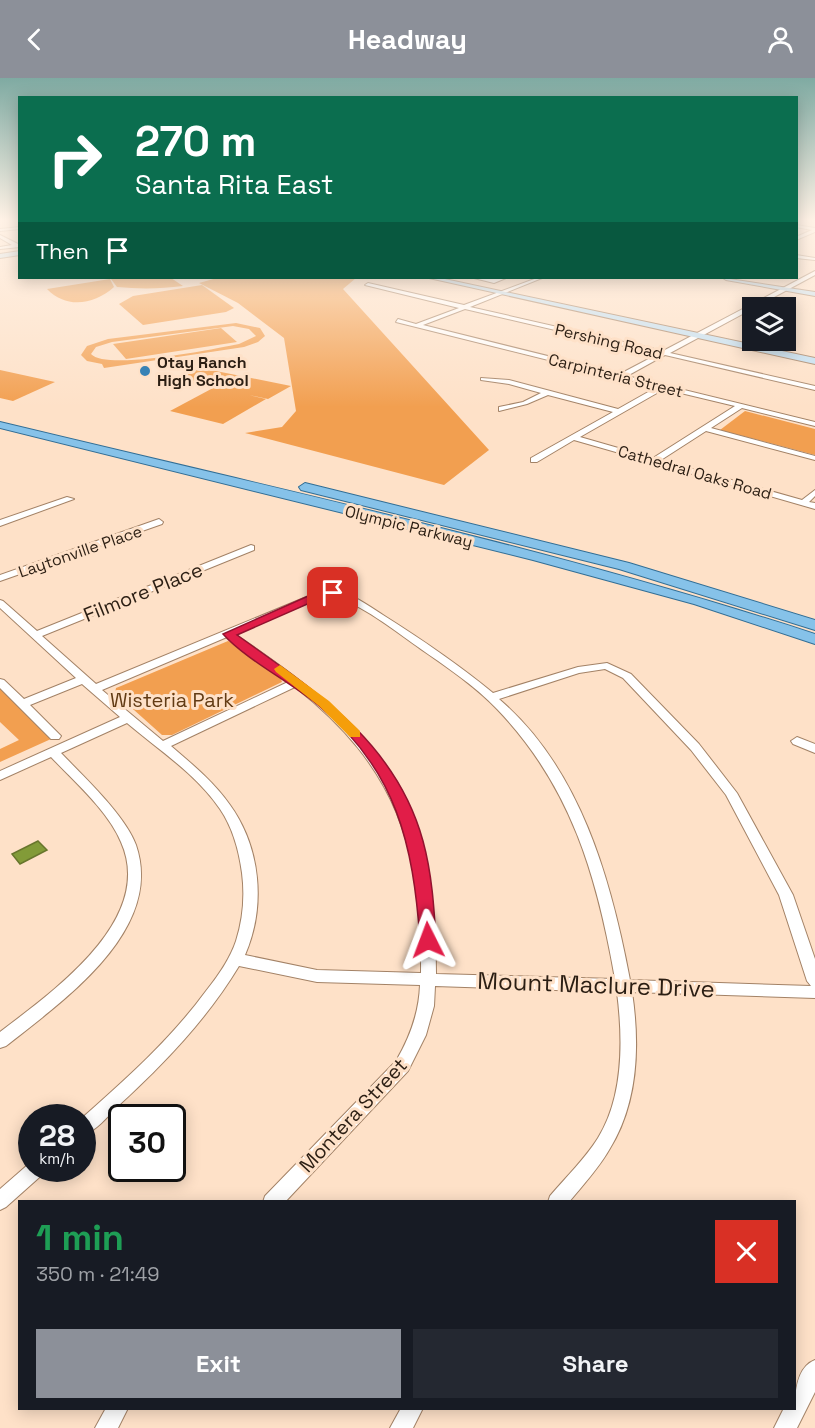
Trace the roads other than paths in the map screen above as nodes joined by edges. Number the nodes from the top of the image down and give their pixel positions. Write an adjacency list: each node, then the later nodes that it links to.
1 (447, 281): 7 (street)
2 (532, 281): 7 (street)
3 (742, 281): 6 (street)
4 (802, 281): 6 (street)
5 (368, 285): 9 (street, Pershing Road)
6 (786, 289): 8 (street); 12 (street)
7 (501, 292): 9 (street); 12 (street)
8 (815, 294)
9 (464, 307): 11 (street); 13 (street, Pershing Road)
10 (398, 321): 11 (street, Carpinteria Street)
11 (416, 326): 15 (street, Carpinteria Street)
12 (698, 336): 13 (street); 14 (street)
13 (665, 354): 15 (street); 18 (street, Pershing Road)
14 (815, 361)
15 (621, 376): 17 (street, Carpinteria Street)
16 (483, 379): 19 (street)
17 (662, 387): 20 (street, Carpinteria Street); 22 (street)
18 (815, 388)
19 (548, 392): 21 (street); 22 (street)
20 (741, 406): 25 (street, Carpinteria Street); 27 (street)
21 (502, 409)
22 (618, 411): 28 (street)
23 (815, 413): 25 (street)
24 (3, 419): 41 (main road, Olympic Parkway); 44 (main road, Olympic Parkway)
25 (803, 422): 26 (street, Carpinteria Street)
26 (815, 424)
27 (704, 429): 29 (street); 31 (street)
28 (575, 438): 30 (street); 31 (street, Cathedral Oaks Road)
29 (815, 458)
30 (534, 460)
31 (655, 460): 34 (street, Cathedral Oaks Road)
32 (815, 492): 34 (street)
33 (70, 500): 37 (street)
34 (803, 502): 35 (street, Cathedral Oaks Road)
35 (815, 506)
36 (159, 522): 39 (street, Laytonville Place)
37 (0, 523)
38 (251, 548): 43 (street, Filmore Place)
39 (0, 579)
40 (0, 603): 43 (street)
41 (815, 625)
42 (229, 634): 46 (street, Montera Street); 47 (street); 48 (street)
43 (36, 635): 47 (street)
44 (815, 639)
45 (0, 681): 49 (street)
46 (297, 682): 53 (street); 58 (street, Montera Street)
47 (90, 684): 49 (street); 50 (street)
48 (493, 697): 59 (street); 60 (street)
49 (23, 704): 51 (street)
50 (128, 718): 53 (street); 55 (street)
51 (55, 736)
52 (797, 741): 54 (street)
53 (162, 746): 57 (street)
54 (815, 749)
55 (53, 752): 56 (street); 62 (street)
56 (0, 776)
57 (236, 959): 58 (street, Mount Maclure Drive); 63 (street)
58 (428, 980): 60 (street, Mount Maclure Drive); 65 (street, Montera Street)
59 (815, 981)
60 (624, 984): 61 (street, Mount Maclure Drive); 66 (street)
61 (815, 992)
62 (0, 1041)
63 (96, 1116)
64 (21, 1182): 67 (street)
65 (274, 1200)
66 (558, 1200)
67 (0, 1201)
68 (815, 1370): 69 (street)
69 (796, 1407)
70 (117, 1410): 73 (street)
71 (412, 1410): 74 (street)
72 (794, 1410): 75 (street)
73 (106, 1428)
74 (401, 1428)
75 (785, 1428)

